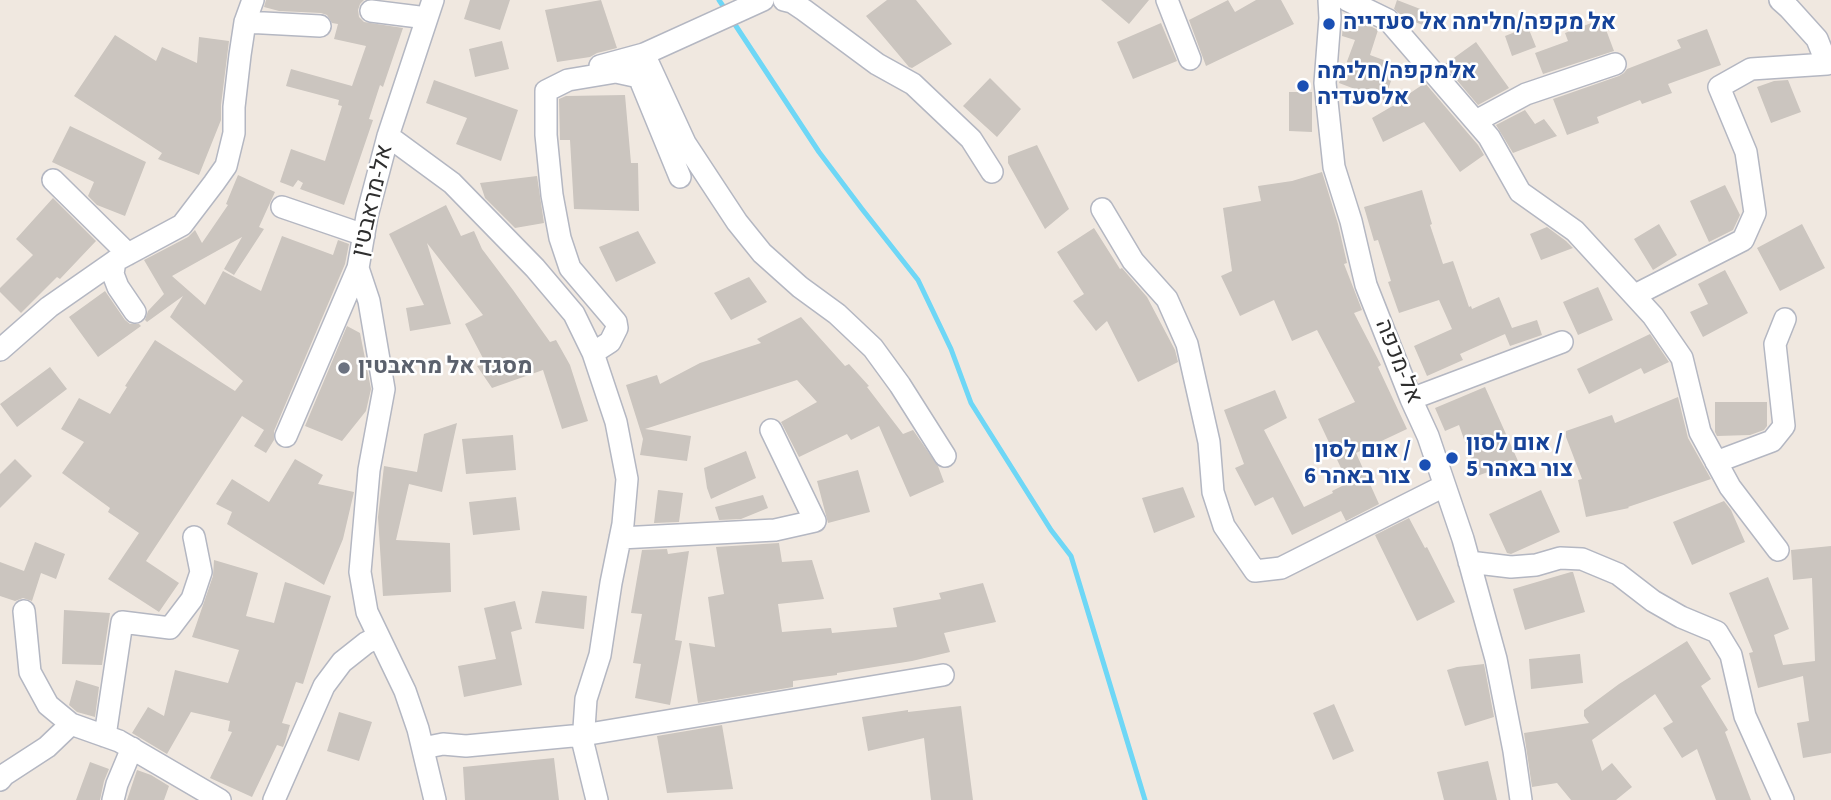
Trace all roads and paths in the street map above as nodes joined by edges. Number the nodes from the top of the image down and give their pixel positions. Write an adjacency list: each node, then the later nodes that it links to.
1 (253, 0): 10 (street)
2 (762, 0): 12 (street)
3 (784, 0): 18 (street)
4 (1167, 0): 13 (street)
5 (1329, 0): 32 (street, אל-מכפה)
6 (1347, 0): 16 (street)
7 (1780, 0): 26 (street)
8 (430, 9): 9 (street); 17 (street, אל-מראבטין)
9 (372, 11)
10 (246, 22): 11 (street); 24 (street)
11 (320, 26)
12 (644, 54): 15 (street); 35 (street)
13 (1191, 59)
14 (1615, 64): 16 (street)
15 (568, 80): 19 (street); 31 (street)
16 (1476, 121): 26 (street)
17 (388, 136): 23 (street, אל-מראבטין); 31 (street)
18 (992, 172)
19 (680, 177)
20 (53, 180): 24 (street)
21 (282, 207): 23 (street)
22 (1102, 209): 37 (street)
23 (364, 235): 25 (street, אל-מראבטין)
24 (122, 258): 27 (street); 30 (street)
25 (358, 268): 34 (street); 43 (street, אל-מראבטין)
26 (1635, 295): 36 (street)
27 (135, 312)
28 (1785, 319): 36 (street)
29 (1563, 342): 32 (street)
30 (0, 350)
31 (593, 353): 39 (street)
32 (1411, 399): 37 (street, אל-מכפה)
33 (771, 430): 39 (street)
34 (286, 436)
35 (945, 456)
36 (1716, 462): 40 (street)
37 (1444, 486): 41 (street, אל-מכפה)
38 (194, 537): 47 (street)
39 (620, 538): 46 (street)
40 (1778, 550)
41 (1469, 562): 56 (street, אל-מכפה); 57 (street)
42 (24, 611): 45 (street)
43 (378, 637): 49 (street, אל-מראבטין); 53 (street)
44 (943, 675): 46 (street)
45 (71, 724): 47 (street); 50 (street)
46 (583, 734): 49 (street); 55 (street)
47 (105, 736): 48 (street)
48 (132, 748): 51 (street); 52 (street)
49 (423, 748): 54 (street, אל-מראבטין)
50 (0, 780)
51 (113, 800)
52 (219, 800)
53 (274, 800)
54 (435, 800)
55 (597, 800)
56 (1521, 800)
57 (1783, 800)

